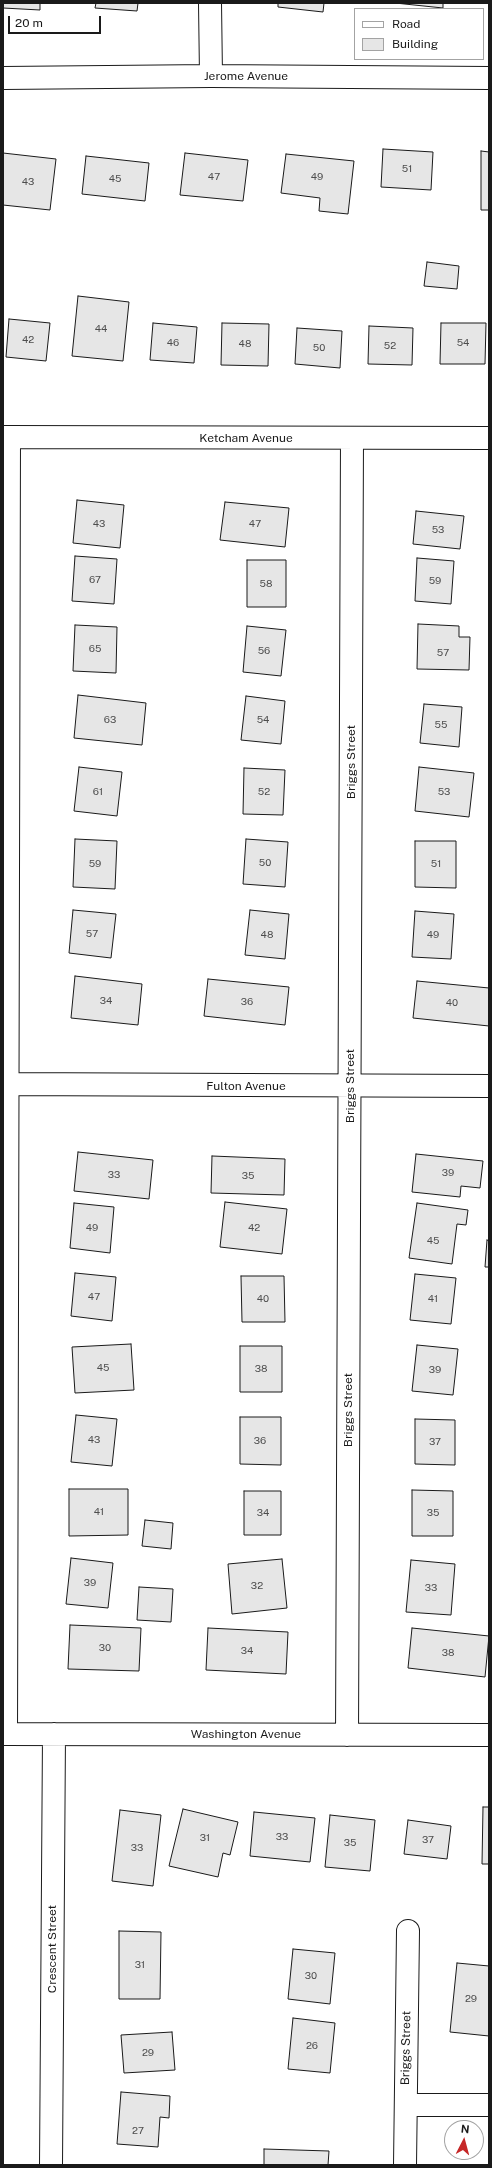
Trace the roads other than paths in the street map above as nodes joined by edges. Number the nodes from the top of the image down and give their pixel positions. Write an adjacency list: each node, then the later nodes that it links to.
1 (210, 3): 2 (street)
2 (211, 76): 3 (street, Jerome Avenue); 4 (street, Jerome Avenue)
3 (3, 78)
4 (489, 78)
5 (6, 437): 6 (street, Ketcham Avenue); 8 (street)
6 (352, 438): 7 (street, Ketcham Avenue); 9 (street, Briggs Street)
7 (489, 438)
8 (6, 1084): 9 (street, Fulton Avenue); 11 (street)
9 (349, 1086): 10 (street, Fulton Avenue); 13 (street, Briggs Street)
10 (489, 1086)
11 (5, 1734): 12 (street, Washington Avenue)
12 (54, 1734): 13 (street, Washington Avenue); 18 (street, Crescent Street)
13 (347, 1735): 14 (street, Washington Avenue)
14 (489, 1735)
15 (408, 1931): 16 (street, Briggs Street)
16 (406, 2105): 17 (street); 19 (street, Briggs Street)
17 (489, 2105)
18 (50, 2165)
19 (405, 2165)

